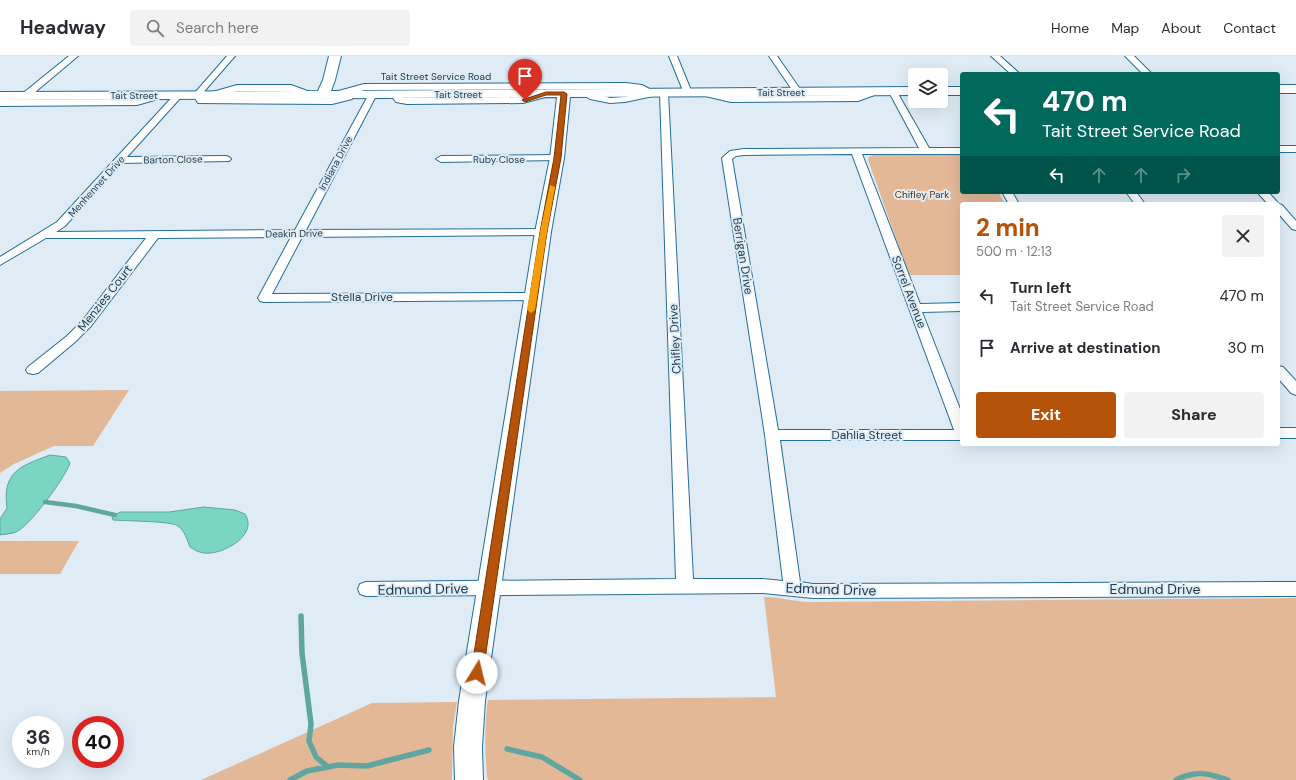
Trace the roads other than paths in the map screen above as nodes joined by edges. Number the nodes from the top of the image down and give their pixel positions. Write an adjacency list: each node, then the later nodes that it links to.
1 (74, 56): 30 (street)
2 (231, 56): 28 (street)
3 (335, 56): 22 (street)
4 (673, 56): 20 (street)
5 (773, 56): 16 (street)
6 (995, 56): 8 (street)
7 (1129, 56): 9 (street)
8 (1014, 72)
9 (1146, 72)
10 (1280, 89): 11 (street)
11 (1296, 89)
12 (0, 90): 30 (street)
13 (908, 91): 18 (street, Tait Street)
14 (948, 91): 15 (street)
15 (960, 91)
16 (798, 92): 17 (street, Tait Street); 21 (street, Tait Street)
17 (874, 92): 18 (street, Tait Street); 21 (street)
18 (893, 92): 34 (street)
19 (656, 93): 20 (street, Tait Street); 23 (street, Tait Street Service Road); 25 (street, Tait Street); 62 (street, Chifley Drive)
20 (688, 93): 21 (street, Tait Street)
21 (704, 93)
22 (323, 94): 23 (street, Tait Street); 28 (street, Tait Street)
23 (338, 94): 24 (street, Tait Street)
24 (367, 94): 25 (street, Tait Street); 28 (street); 47 (street, Indiana Drive)
25 (555, 94): 37 (street)
26 (162, 95): 27 (street, Tait Street); 30 (street, Tait Street); 31 (street)
27 (179, 95): 28 (street, Tait Street); 40 (street, Menhennet Drive)
28 (197, 95)
29 (0, 96): 30 (street, Tait Street)
30 (20, 96)
31 (0, 103)
32 (1280, 149): 33 (street)
33 (1296, 149)
34 (925, 150): 35 (street, Berrigan Drive); 36 (street, Berrigan Drive)
35 (960, 150)
36 (856, 151): 53 (street, Sorrel Avenue); 61 (street, Berrigan Drive)
37 (557, 158): 39 (street, Ruby Close); 46 (street)
38 (226, 159): 40 (street, Barton Close)
39 (441, 159)
40 (120, 160): 48 (street, Menhennet Drive)
41 (1264, 194): 42 (street)
42 (1272, 202)
43 (1281, 211): 44 (street); 45 (street)
44 (1296, 214)
45 (1296, 227)
46 (543, 232): 47 (street, Deakin Drive); 51 (street)
47 (298, 233): 49 (street, Deakin Drive); 51 (street, Stella Drive)
48 (45, 234): 49 (street, Deakin Drive); 50 (street, Menhennet Drive)
49 (154, 235): 54 (street, Menzies Court)
50 (0, 262)
51 (533, 297): 63 (street)
52 (960, 307): 53 (street)
53 (915, 308): 57 (street, Sorrel Avenue)
54 (33, 370)
55 (1280, 372): 56 (street)
56 (1296, 390)
57 (960, 429)
58 (1280, 433): 59 (street)
59 (1296, 433)
60 (960, 434): 61 (street, Dahlia Street)
61 (772, 435): 66 (street, Berrigan Drive)
62 (686, 586): 63 (street, Edmund Drive); 66 (street, Edmund Drive)
63 (489, 588): 65 (street, Edmund Drive); 67 (street)
64 (1296, 588): 66 (street, Edmund Drive)
65 (366, 589)
66 (792, 589)
67 (469, 780)

